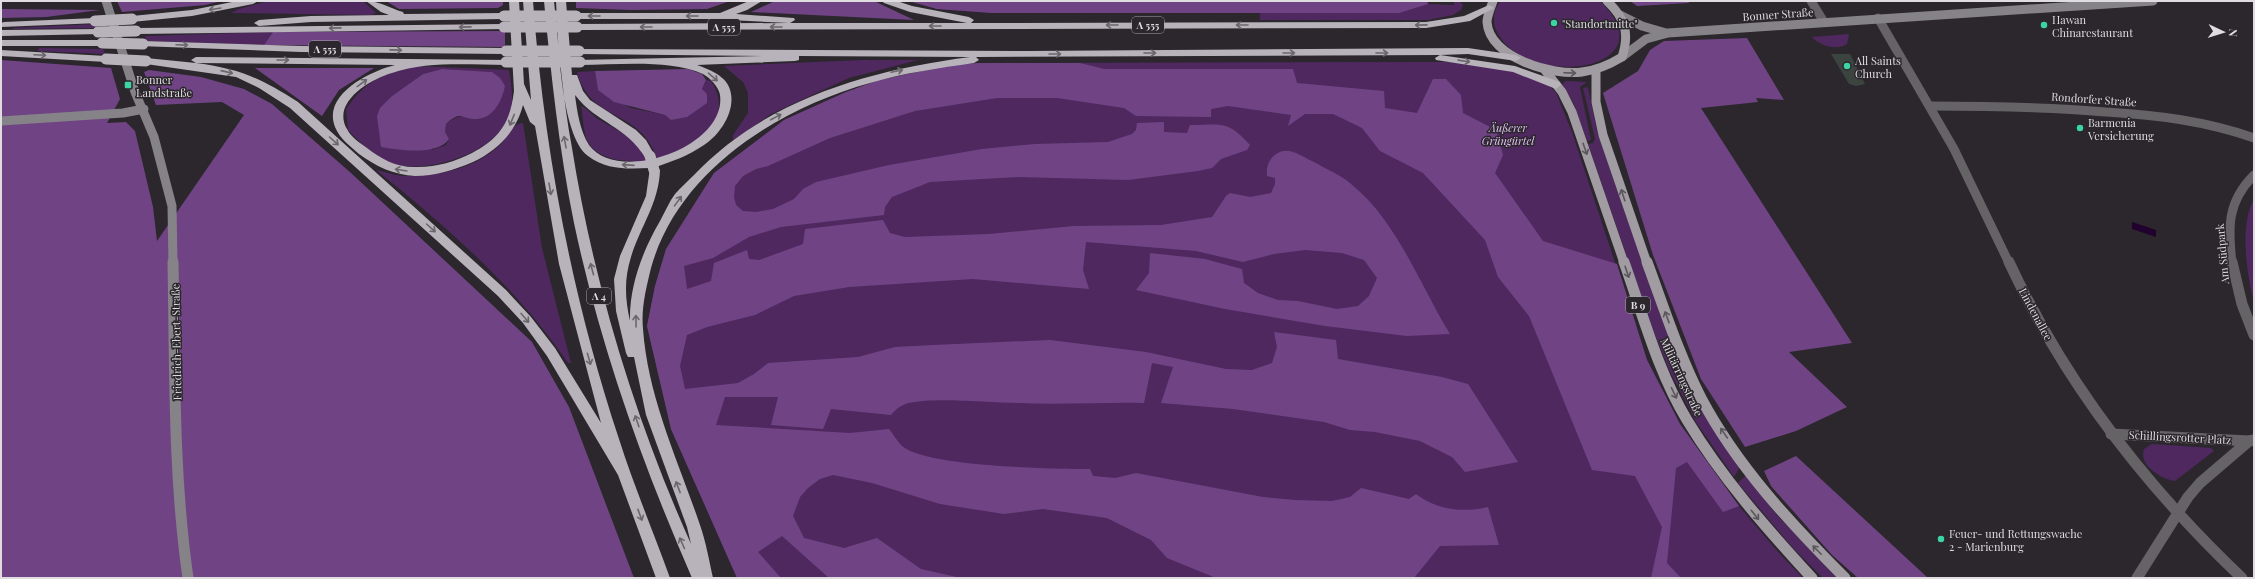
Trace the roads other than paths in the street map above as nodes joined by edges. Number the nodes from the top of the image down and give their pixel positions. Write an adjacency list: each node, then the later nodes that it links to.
1 (106, 1): 43 (main road, Friedrich-Ebert-Straße)
2 (253, 1): 22 (highway, one-way to 22, bridge)
3 (371, 1): 16 (highway)
4 (514, 1): 40 (highway)
5 (528, 1): 45 (highway, A 4)
6 (549, 1): 56 (highway, A 4, one-way to 6)
7 (561, 1): 37 (highway, one-way to 7)
8 (566, 1): 49 (highway, bridge)
9 (757, 1): 17 (highway)
10 (887, 1): 23 (highway)
11 (1607, 1): 15 (main road)
12 (1811, 1): 21 (street)
13 (2153, 1): 18 (main road, Bonner Straße)
14 (1491, 4): 23 (highway, A 555, one-way to 23); 34 (main road)
15 (1620, 15): 27 (main road, Bonner Straße); 33 (main road)
16 (420, 16): 19 (highway); 25 (highway)
17 (710, 16): 20 (highway, one-way to 20); 24 (highway)
18 (1878, 18): 21 (main road, Bonner Straße); 42 (street, Lindenallee)
19 (504, 22): 20 (highway, A 555, bridge); 25 (highway, A 555, one-way to 25)
20 (577, 22): 24 (highway, A 555, one-way to 20)
21 (1824, 22): 27 (main road, Bonner Straße)
22 (1, 25)
23 (1016, 25): 24 (highway, A 555, one-way to 24)
24 (871, 26)
25 (190, 30): 26 (highway, A 555, bridge)
26 (1, 33)
27 (1668, 33): 33 (main road, Bonner Straße)
28 (1, 43): 30 (highway, A 555, one-way to 30, bridge)
29 (1, 53): 35 (highway, one-way to 35, bridge)
30 (840, 53): 32 (highway, A 555); 37 (highway)
31 (1398, 53): 32 (highway, A 555, one-way to 31); 34 (highway); 41 (highway, one-way to 41)
32 (1028, 54): 49 (highway, one-way to 32)
33 (1622, 57): 39 (main road)
34 (1516, 58): 38 (main road)
35 (146, 61): 36 (highway, one-way to 36); 52 (highway, one-way to 52)
36 (426, 62): 37 (highway, bridge); 40 (highway, one-way to 36)
37 (678, 62)
38 (1544, 69): 39 (main road, one-way to 39); 41 (main road, Militärringstraße / B 9)
39 (1596, 71): 59 (main road, Militärringstraße / B 9, one-way to 39)
40 (519, 82): 45 (highway)
41 (1556, 85): 58 (main road, Militärringstraße / B 9, one-way to 58)
42 (1930, 106): 46 (street, Rondorfer Straße); 50 (street, Lindenallee)
43 (144, 109): 44 (main road); 54 (main road, Friedrich-Ebert-Straße)
44 (1, 120)
45 (541, 137): 52 (highway, A 4, one-way to 52)
46 (2254, 138)
47 (2254, 175): 48 (street, Am Südpark)
48 (2254, 335)
49 (652, 415): 57 (highway, one-way to 49)
50 (2111, 434): 51 (street, Schillingsrotter Platz); 53 (street, Lindenallee)
51 (2252, 440): 53 (street, Schillingsrotter Platz)
52 (626, 478): 55 (highway, A 4, one-way to 55)
53 (2178, 516): 60 (street, Schillingsrotter Platz); 61 (street, Lindenallee)
54 (188, 578)
55 (663, 578)
56 (699, 578)
57 (706, 578)
58 (1812, 578)
59 (1845, 578)
60 (2137, 578)
61 (2242, 578)

